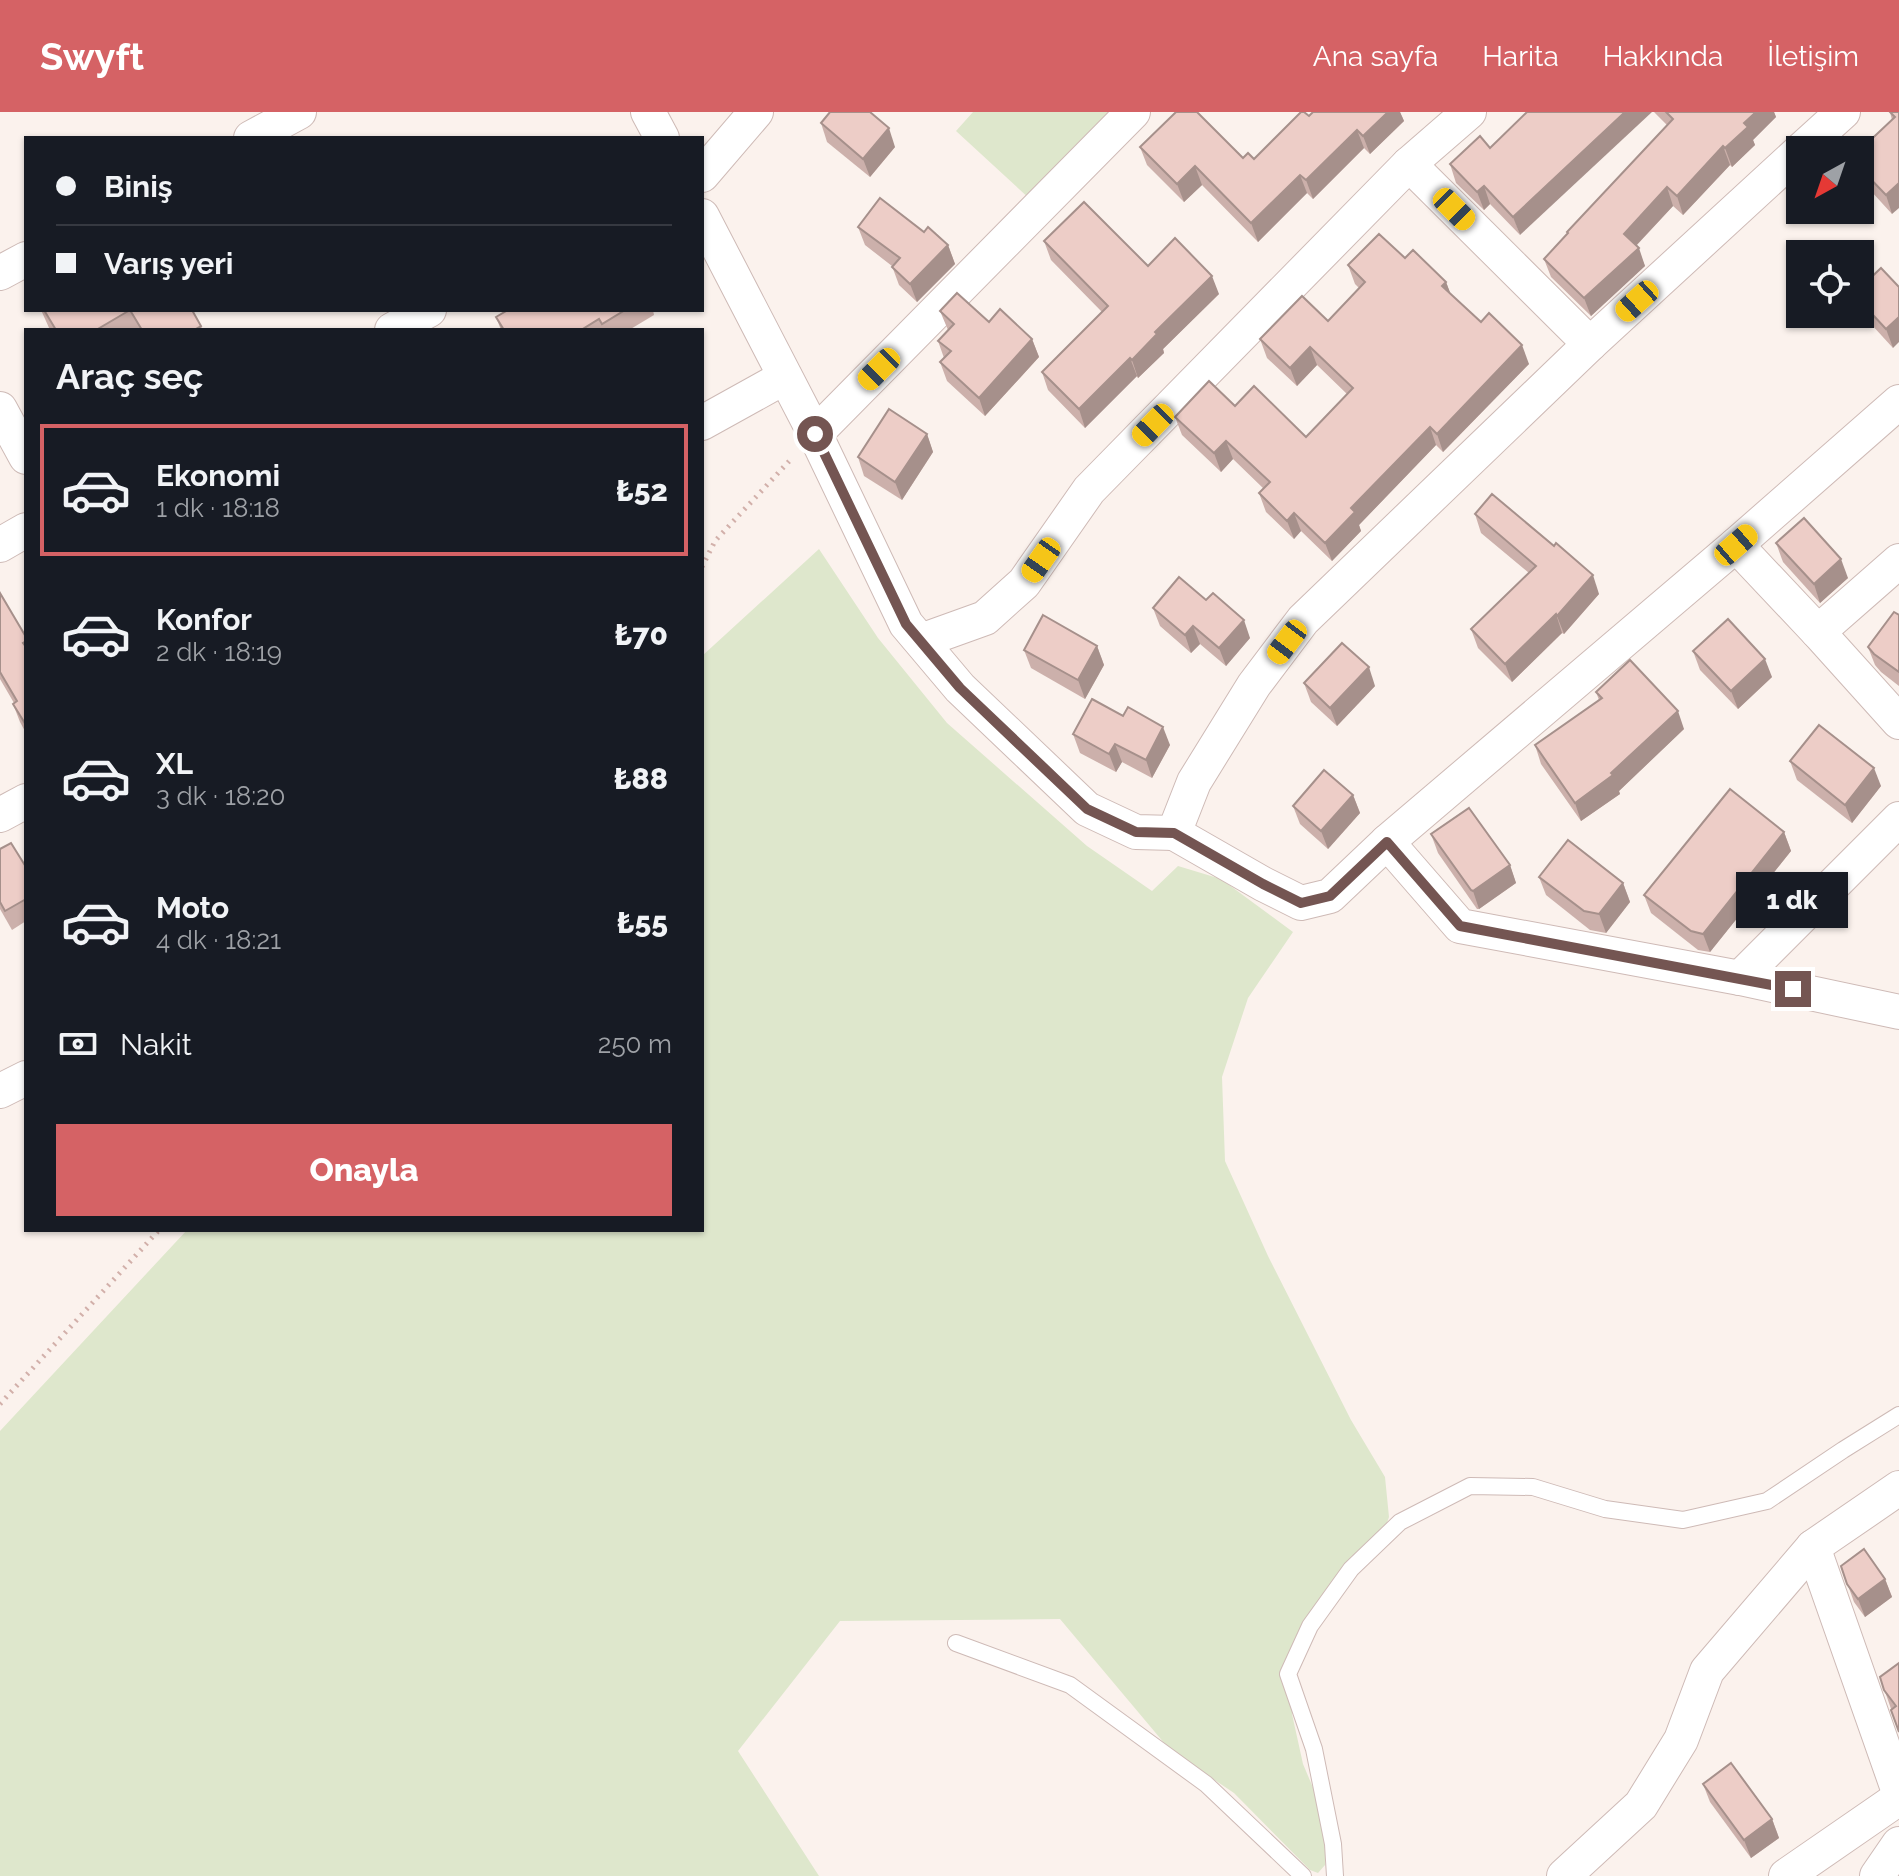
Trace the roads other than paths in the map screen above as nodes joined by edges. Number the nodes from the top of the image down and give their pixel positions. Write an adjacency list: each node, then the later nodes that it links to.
1 (299, 112): 7 (street)
2 (648, 112): 8 (street)
3 (756, 112): 12 (street)
4 (1133, 112): 23 (street)
5 (1469, 112): 10 (street)
6 (1843, 112): 9 (street)
7 (255, 136)
8 (661, 136)
9 (1817, 136)
10 (1409, 164): 18 (street); 30 (street)
11 (1786, 165): 18 (street)
12 (704, 173)
13 (704, 220): 19 (street)
14 (24, 260): 15 (street)
15 (0, 273)
16 (425, 312): 17 (street)
17 (396, 328)
18 (1590, 344): 35 (street)
19 (785, 377): 22 (street); 23 (street)
20 (1899, 402): 27 (street)
21 (0, 409): 24 (street)
22 (704, 422)
23 (815, 434): 30 (street)
24 (24, 453)
25 (24, 531): 26 (street)
26 (0, 545)
27 (1736, 545): 29 (street); 36 (street)
28 (1899, 561): 29 (street)
29 (1818, 632): 31 (street)
30 (921, 641): 35 (street)
31 (1899, 722)
32 (24, 802): 33 (street)
33 (0, 815)
34 (1899, 819): 37 (street)
35 (1174, 833): 36 (street)
36 (1387, 842): 37 (street)
37 (1740, 978): 38 (street)
38 (1899, 1012)
39 (24, 1079): 40 (street)
40 (0, 1091)
41 (1899, 1415): 49 (lane)
42 (1899, 1488): 43 (street)
43 (1813, 1547): 45 (street); 50 (street)
44 (956, 1643): 48 (lane)
45 (1899, 1792)
46 (1899, 1798): 51 (street)
47 (1899, 1844): 52 (street)
48 (1303, 1876)
49 (1335, 1876)
50 (1564, 1876)
51 (1786, 1876)
52 (1877, 1876)

